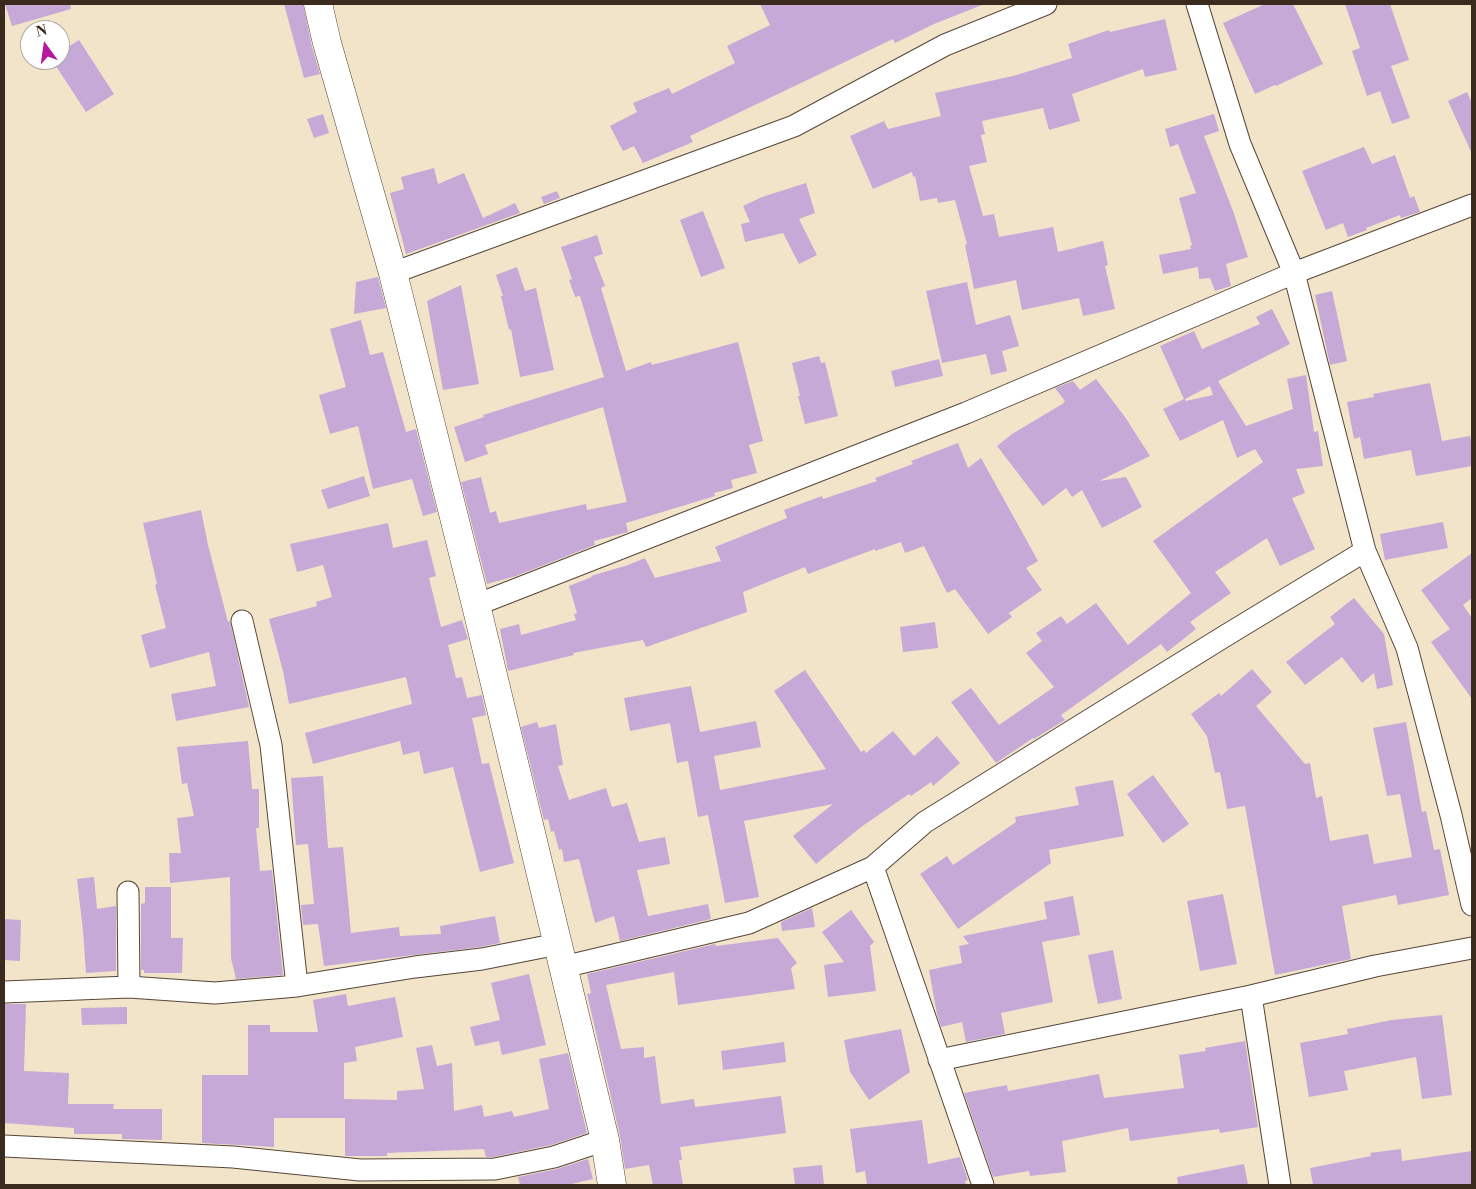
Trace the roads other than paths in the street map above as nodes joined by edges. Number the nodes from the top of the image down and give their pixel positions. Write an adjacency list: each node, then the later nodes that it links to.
1 (318, 4): 5 (street)
2 (1046, 4): 5 (street)
3 (1196, 4): 6 (street)
4 (1472, 205): 6 (street)
5 (393, 273): 8 (street)
6 (1294, 274): 7 (street); 8 (street)
7 (1365, 551): 10 (street); 12 (street)
8 (476, 605): 14 (street)
9 (242, 621): 15 (street)
10 (873, 867): 14 (street); 19 (street)
11 (128, 892): 16 (street)
12 (1472, 905)
13 (1472, 948): 18 (street)
14 (560, 955): 15 (street); 20 (street)
15 (297, 986): 16 (street)
16 (128, 987): 17 (street)
17 (4, 992)
18 (1251, 996): 19 (street); 24 (street)
19 (939, 1060): 23 (street)
20 (605, 1140): 21 (street); 22 (street)
21 (4, 1146)
22 (612, 1185)
23 (983, 1185)
24 (1280, 1185)

